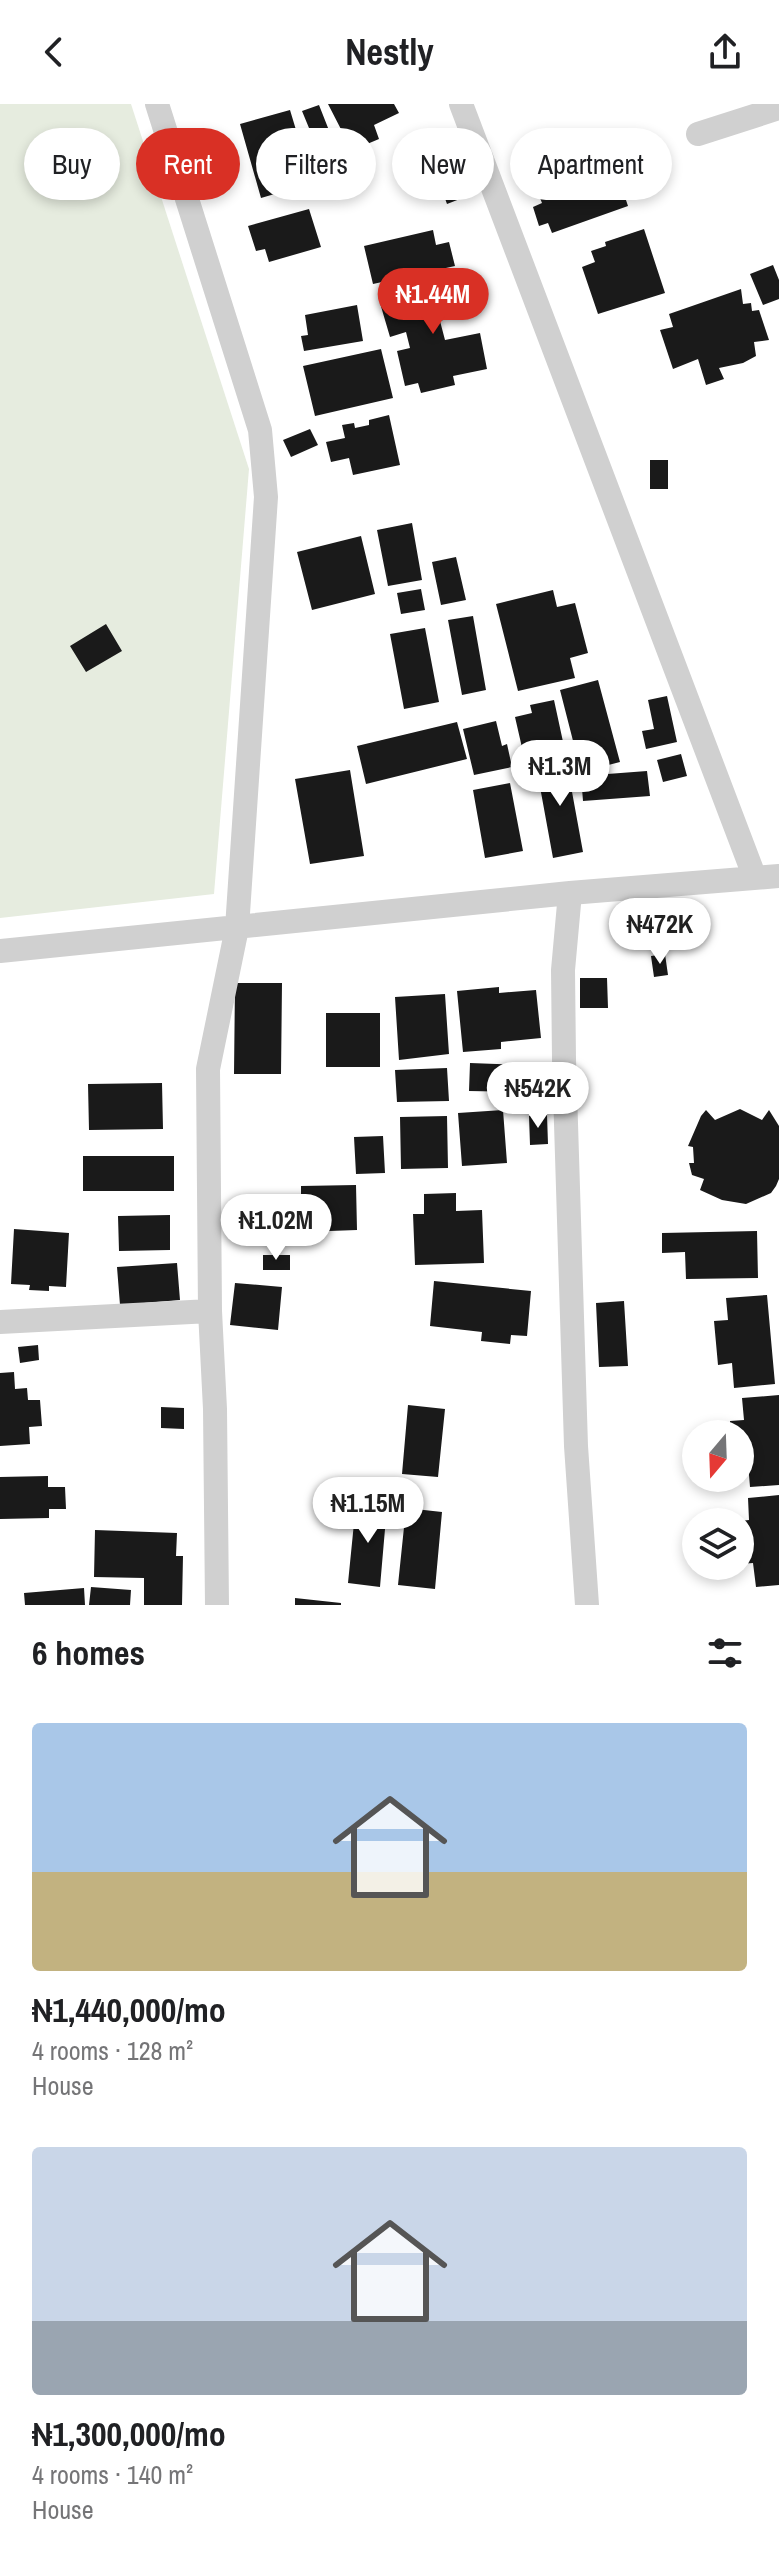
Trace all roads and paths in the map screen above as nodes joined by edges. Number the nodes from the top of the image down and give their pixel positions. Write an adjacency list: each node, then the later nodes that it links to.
1 (157, 104): 7 (street)
2 (461, 104): 5 (street)
3 (779, 108): 4 (street)
4 (698, 134)
5 (767, 877): 6 (street)
6 (570, 893): 7 (street); 12 (street)
7 (237, 928): 8 (street); 9 (street)
8 (0, 951)
9 (210, 1311): 10 (street); 11 (street)
10 (0, 1322)
11 (217, 1605)
12 (587, 1605)

